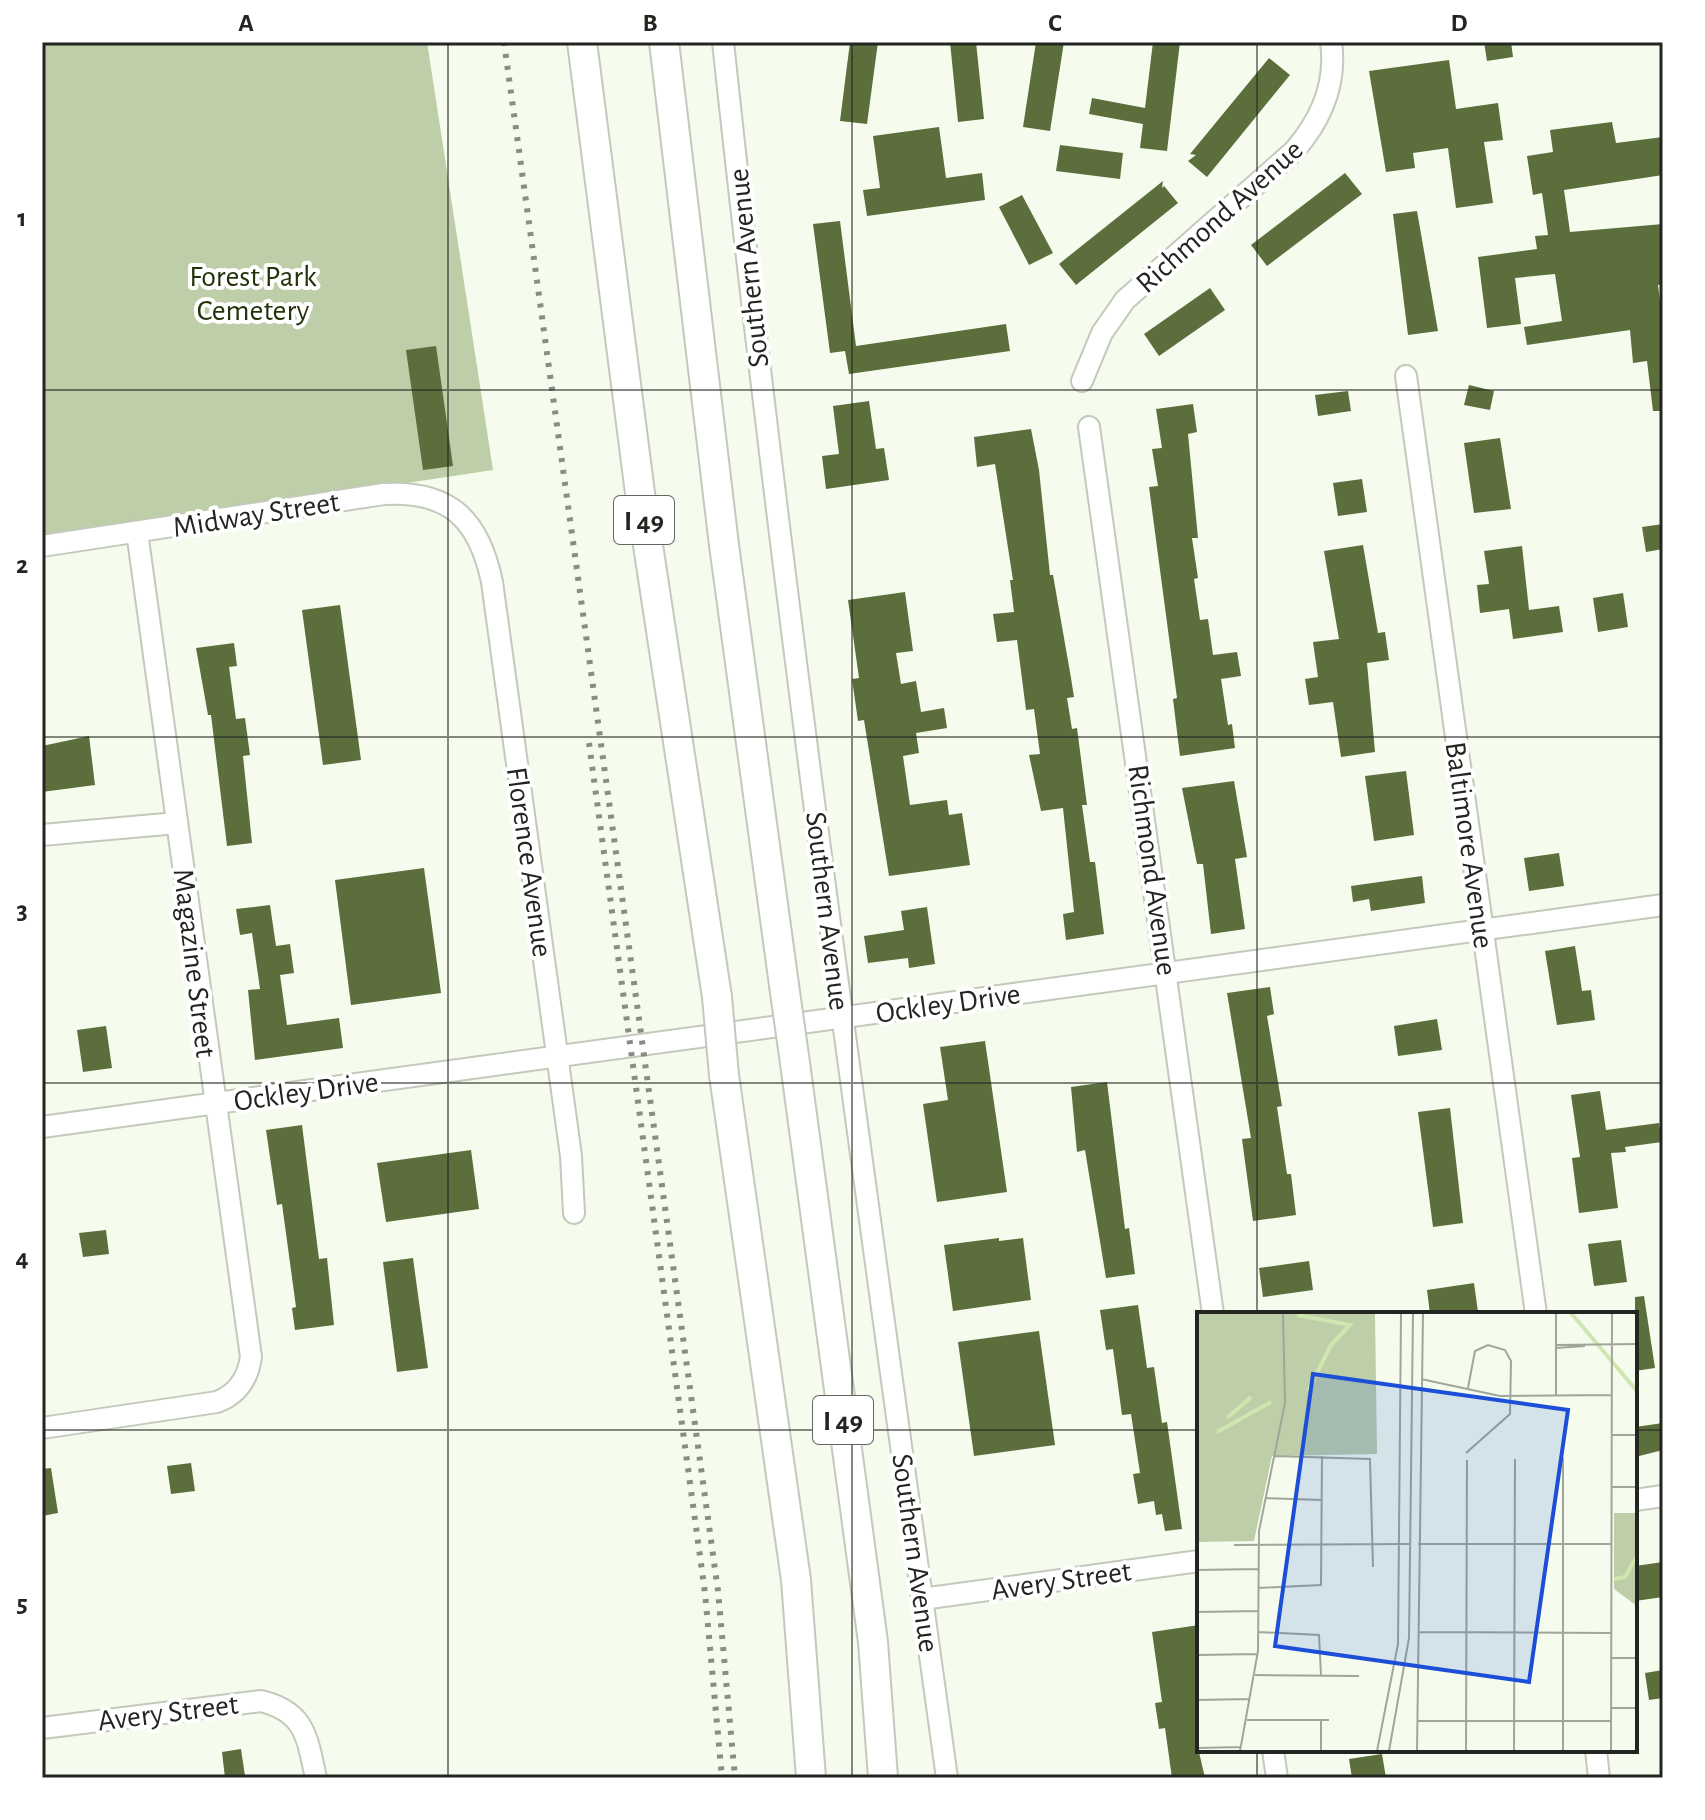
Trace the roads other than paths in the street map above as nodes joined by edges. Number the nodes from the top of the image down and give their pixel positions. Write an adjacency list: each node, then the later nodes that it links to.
1 (582, 42): 32 (highway, I 49, bridge)
2 (664, 42): 33 (highway, I 49, bridge)
3 (723, 42): 16 (street, Southern Avenue)
4 (1331, 42): 6 (street, Richmond Avenue)
5 (1406, 376): 14 (street, Baltimore Avenue)
6 (1082, 381)
7 (1089, 427): 15 (street, Richmond Avenue)
8 (464, 518): 9 (street, Midway Street); 17 (street, Florence Avenue)
9 (137, 532): 10 (street, Midway Street); 11 (street, Magazine Street)
10 (42, 546)
11 (177, 823): 12 (street); 18 (street, Magazine Street)
12 (42, 835)
13 (1663, 905): 14 (street, Ockley Drive)
14 (1482, 930): 15 (street, Ockley Drive); 22 (street, Baltimore Avenue)
15 (1168, 974): 16 (street, Ockley Drive); 21 (street, Richmond Avenue)
16 (841, 1018): 17 (street, Ockley Drive); 27 (street, Southern Avenue)
17 (556, 1056): 18 (street, Ockley Drive); 20 (street, Florence Avenue)
18 (213, 1104): 19 (street, Ockley Drive); 23 (street, Magazine Street)
19 (42, 1127)
20 (574, 1213)
21 (1213, 1312)
22 (1536, 1312)
23 (42, 1428)
24 (1663, 1496): 25 (street)
25 (1637, 1500)
26 (1197, 1561): 27 (street, Avery Street)
27 (922, 1599): 34 (street, Southern Avenue)
28 (42, 1728): 31 (street, Avery Street)
29 (1273, 1752): 35 (street)
30 (1596, 1752): 36 (street)
31 (316, 1778)
32 (811, 1778)
33 (883, 1778)
34 (947, 1778)
35 (1277, 1778)
36 (1599, 1778)

